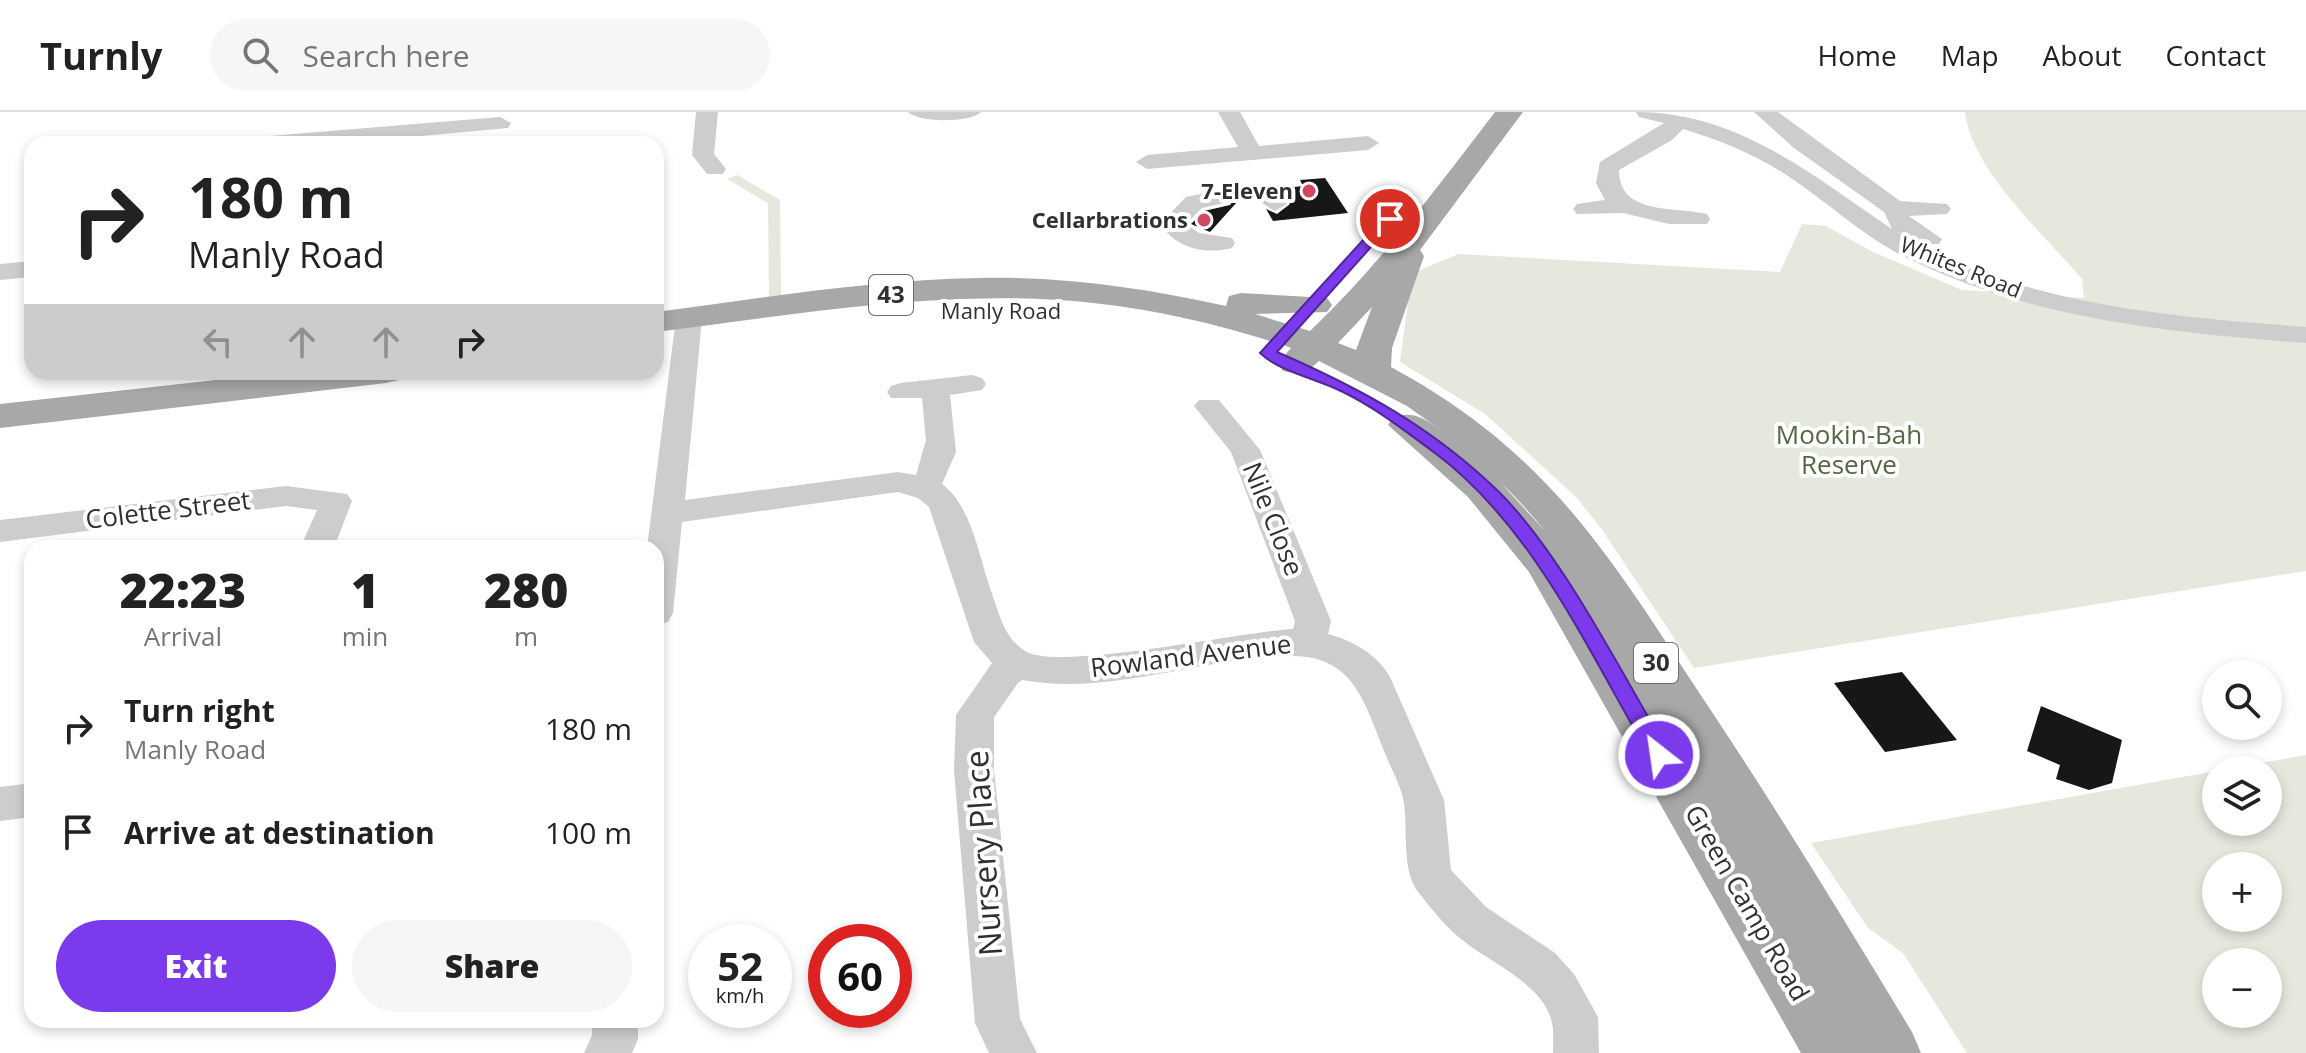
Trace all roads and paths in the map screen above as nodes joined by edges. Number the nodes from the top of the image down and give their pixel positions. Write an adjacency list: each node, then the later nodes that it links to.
1 (310, 112): 12 (street)
2 (707, 112): 18 (street)
3 (919, 112): 4 (street)
4 (970, 112)
5 (1229, 112): 16 (street)
6 (1477, 112): 19 (main road)
7 (1509, 112): 29 (main road)
8 (1647, 112): 11 (street, Whites Road)
9 (1765, 112): 24 (street)
10 (504, 117): 13 (street); 14 (street)
11 (1680, 120): 23 (street); 38 (street, Whites Road)
12 (296, 136)
13 (323, 136)
14 (483, 136)
15 (1368, 143): 16 (street)
16 (1251, 151): 17 (street)
17 (1147, 162)
18 (715, 169)
19 (1428, 171)
20 (1249, 194): 22 (street)
21 (1221, 197): 30 (street)
22 (1275, 204)
23 (1623, 206): 25 (street); 27 (street)
24 (1894, 208): 26 (street); 31 (street)
25 (1585, 209)
26 (1939, 209)
27 (1698, 219)
28 (1375, 237): 35 (main road)
29 (1412, 239): 39 (main road); 40 (main road)
30 (1223, 243)
31 (2001, 268)
32 (24, 270): 33 (street)
33 (0, 272)
34 (982, 298): 36 (main road, Manly Road / 43); 37 (main road, Manly Road / 43); 39 (main road, Manly Road / 43)
35 (1315, 305): 36 (main road); 39 (main road)
36 (1204, 310): 39 (main road, Manly Road / 43)
37 (672, 330): 50 (street)
38 (2306, 335)
39 (1292, 349): 40 (main road, Manly Road / 43); 62 (main road, Green Camp Road / 30)
40 (1372, 371): 63 (main road, Green Camp Road / 30)
41 (159, 380): 46 (main road)
42 (289, 380): 48 (main road)
43 (972, 384): 44 (street)
44 (935, 389): 45 (street); 49 (street)
45 (901, 392)
46 (0, 401)
47 (1209, 406): 54 (street, Nile Close)
48 (0, 416)
49 (924, 487): 50 (street); 55 (street)
50 (666, 513): 53 (street)
51 (0, 531): 52 (street, Colette Street)
52 (320, 540)
53 (663, 540)
54 (1308, 642): 55 (street, Rowland Avenue); 61 (street, Rowland Avenue)
55 (1017, 665): 60 (street, Nursery Place)
56 (24, 801): 57 (street)
57 (0, 804)
58 (615, 1028): 59 (street)
59 (607, 1053)
60 (1014, 1053)
61 (1576, 1053)
62 (1834, 1053)
63 (1891, 1053)

